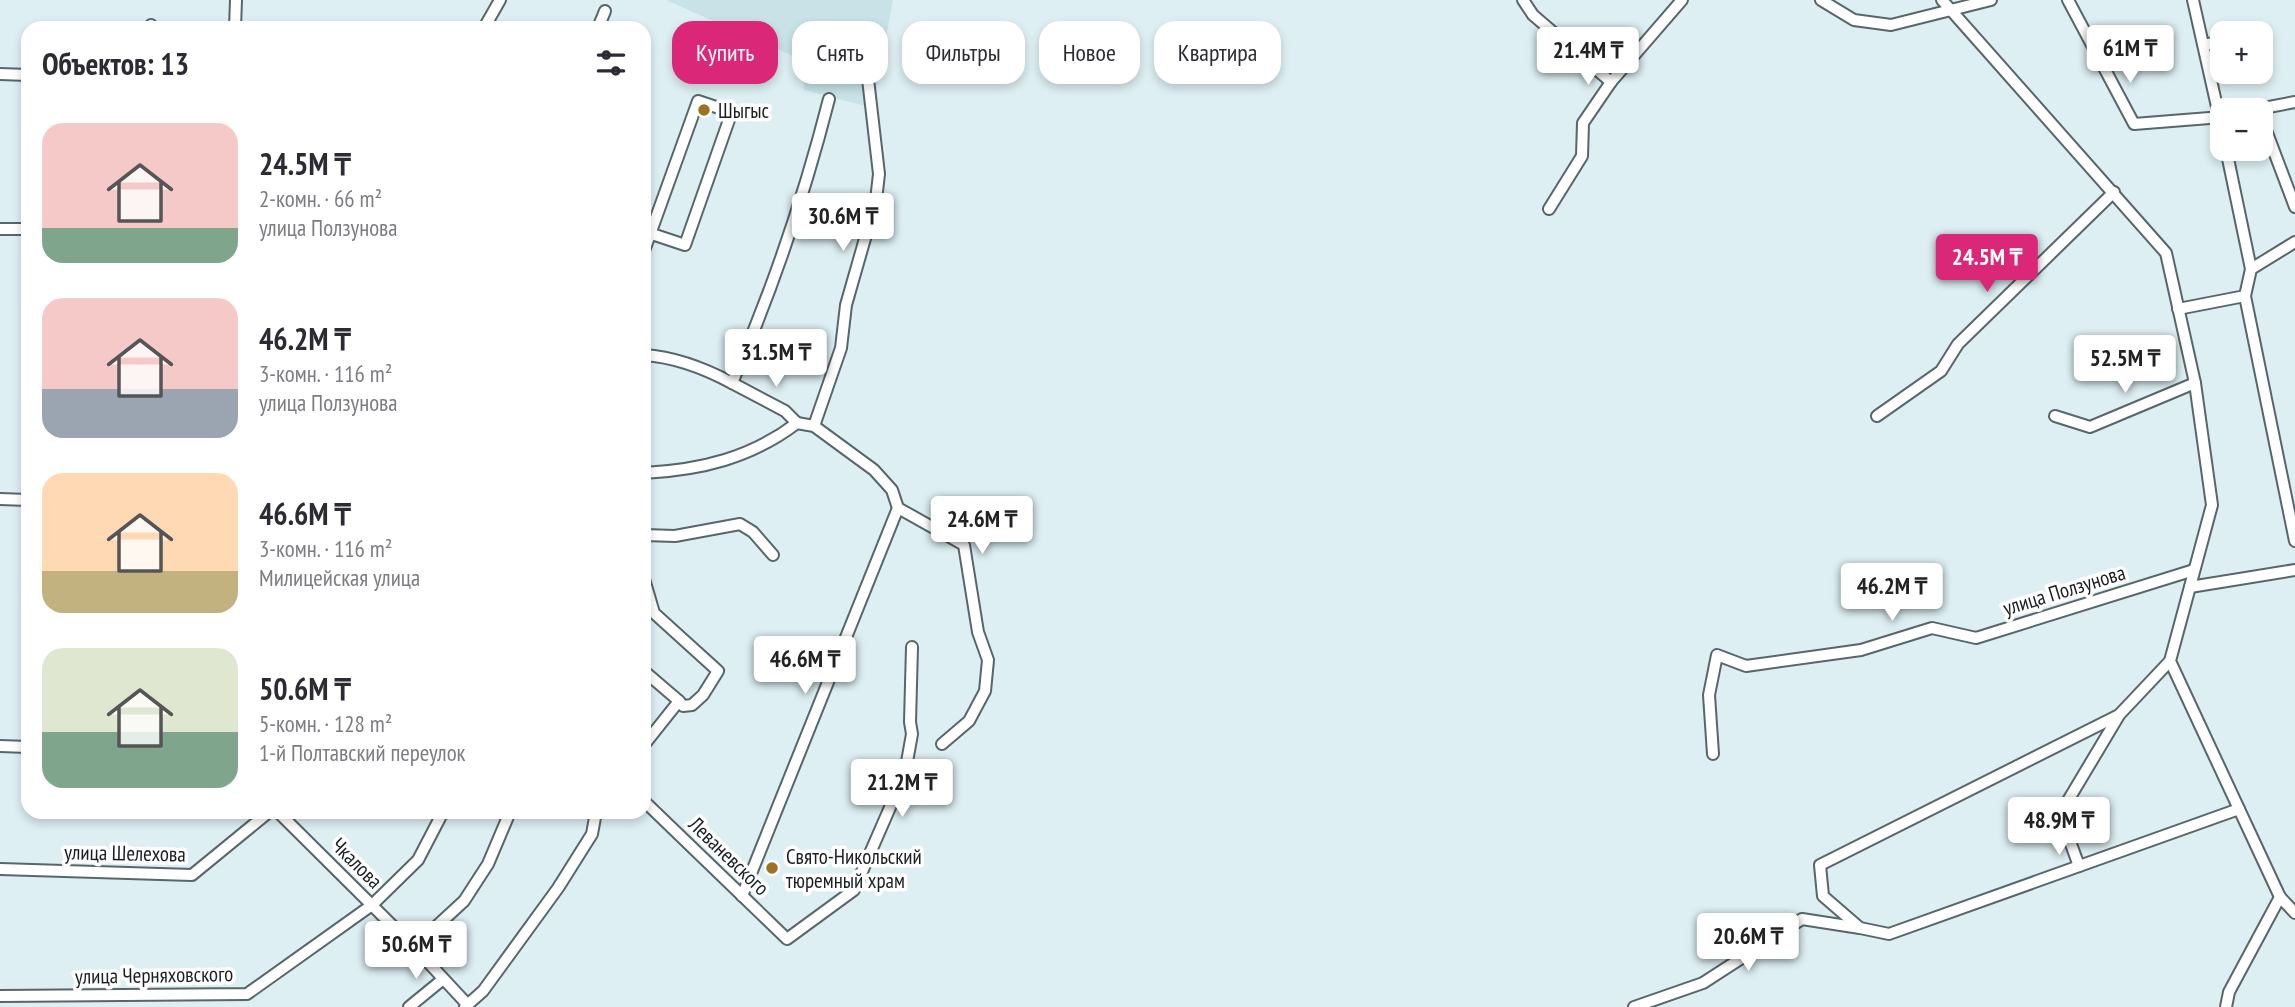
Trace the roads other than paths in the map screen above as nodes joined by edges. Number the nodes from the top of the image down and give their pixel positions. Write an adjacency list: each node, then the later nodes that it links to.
1 (236, 0): 12 (street)
2 (500, 0): 13 (street)
3 (1523, 0): 19 (street)
4 (1821, 0): 10 (street)
5 (1942, 0): 10 (street)
6 (1990, 0): 10 (street)
7 (2068, 0): 25 (street)
8 (2193, 0): 16 (street)
9 (1675, 2): 19 (street)
10 (1951, 9): 28 (street)
11 (605, 11): 14 (street)
12 (235, 21)
13 (488, 21)
14 (601, 21)
15 (2210, 44): 16 (street)
16 (2204, 46): 21 (street)
17 (0, 75): 18 (street)
18 (21, 75)
19 (1611, 82): 30 (street)
20 (869, 84): 44 (street)
21 (2216, 98)
22 (829, 99): 39 (street)
23 (2295, 102): 24 (street)
24 (2273, 108)
25 (2210, 121)
26 (2273, 151): 29 (street)
27 (2228, 161): 35 (street)
28 (2114, 192): 37 (street); 41 (street)
29 (2295, 207)
30 (1549, 209)
31 (0, 229): 32 (street)
32 (21, 229)
33 (652, 234): 33 (street)
34 (2295, 242): 35 (street)
35 (2250, 270): 36 (street)
36 (2245, 296): 37 (street); 50 (street)
37 (2178, 309): 40 (street)
38 (651, 355): 39 (street)
39 (732, 383): 43 (street)
40 (2195, 383): 42 (street); 52 (street)
41 (1877, 415)
42 (2055, 416)
43 (797, 424): 44 (street); 45 (street)
44 (814, 426): 48 (street)
45 (651, 472)
46 (0, 499): 47 (street)
47 (21, 500)
48 (898, 508): 62 (street); 75 (street)
49 (651, 535): 51 (street)
50 (2295, 541)
51 (773, 555)
52 (2194, 570): 54 (street); 65 (street, улица Ползунова)
53 (2295, 570): 54 (street)
54 (2190, 587): 57 (street)
55 (651, 603): 59 (street)
56 (912, 647): 75 (street, Леваневского)
57 (2170, 662): 60 (street); 67 (street)
58 (651, 677): 59 (street)
59 (678, 701): 61 (street)
60 (2119, 715): 73 (street); 79 (street)
61 (651, 736)
62 (942, 744)
63 (0, 746): 64 (street)
64 (21, 747)
65 (1713, 754)
66 (651, 808): 75 (street, Леваневского)
67 (2239, 809): 73 (street); 76 (street)
68 (260, 819): 74 (street, улица Шелехова)
69 (285, 819): 77 (street, Чкалова)
70 (439, 819): 77 (street, улица Черняховского)
71 (507, 819): 80 (street)
72 (595, 819): 83 (street)
73 (2079, 866): 79 (street)
74 (0, 869)
75 (742, 896)
76 (2280, 897): 78 (street); 86 (street)
77 (372, 905): 80 (street, Чкалова); 82 (street, улица Черняховского)
78 (2295, 913)
79 (1860, 929): 85 (street)
80 (414, 947): 81 (street, Чкалова)
81 (442, 980): 83 (street, Чкалова); 84 (street)
82 (0, 996)
83 (466, 1005)
84 (409, 1007)
85 (1634, 1007)
86 (2226, 1007)

